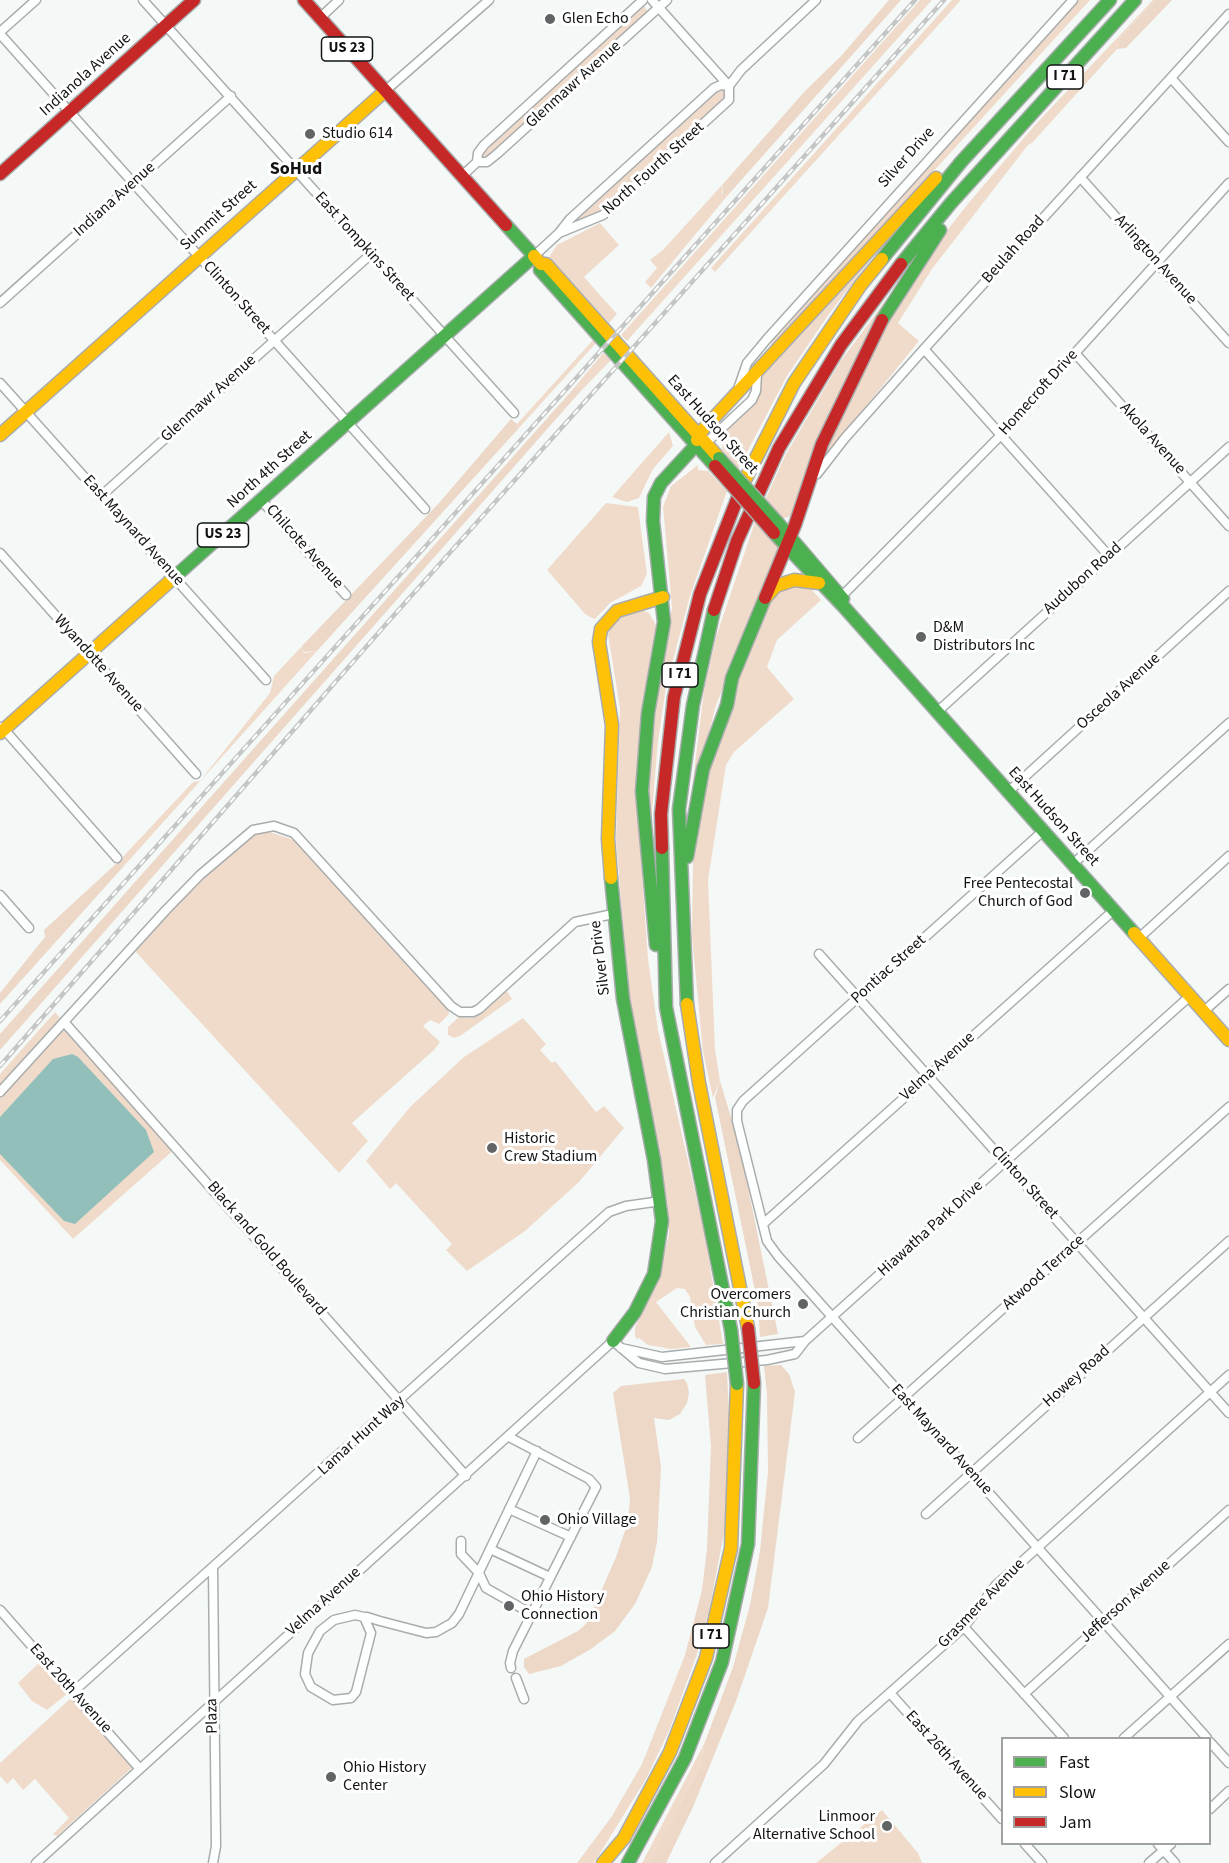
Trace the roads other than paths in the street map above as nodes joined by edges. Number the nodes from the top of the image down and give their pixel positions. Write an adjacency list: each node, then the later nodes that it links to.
1 (36, 0): 18 (street)
2 (143, 0): 17 (street, East Tompkins Street)
3 (194, 0): 17 (main road, Indianola Avenue)
4 (304, 0): 16 (main road, East Hudson Street / US 23)
5 (339, 0): 16 (street)
6 (489, 0): 21 (street, Summit Street)
7 (643, 0): 27 (street, Glenmawr Avenue)
8 (652, 0): 14 (street)
9 (667, 0): 14 (street, Glenmawr Avenue)
10 (816, 0): 20 (street, North Fourth Street)
11 (1073, 0): 41 (street, Silver Drive)
12 (1110, 0): 23 (main road, I 71)
13 (1135, 0): 26 (main road, I 71)
14 (659, 7): 20 (street); 27 (street, Glenmawr Avenue)
15 (1229, 14): 19 (street, Beulah Road)
16 (320, 18): 21 (main road, East Hudson Street / US 23)
17 (166, 25): 22 (street, East Tompkins Street); 24 (main road, Indianola Avenue)
18 (0, 33): 24 (street, Clinton Street)
19 (1171, 78): 25 (street); 31 (street, Beulah Road)
20 (729, 86): 34 (street, North Fourth Street); 34 (street, North Fourth Street)
21 (385, 91): 28 (main road, Summit Street); 30 (main road, East Hudson Street / US 23)
22 (231, 96): 28 (street, East Tompkins Street); 32 (street, Indiana Avenue)
23 (1010, 109): 46 (main road); 94 (main road, I 71)
24 (69, 111): 29 (main road, Indianola Avenue); 32 (street, Clinton Street)
25 (1229, 142)
26 (996, 153): 57 (main road); 85 (main road, I 71)
27 (477, 162): 30 (street, Glenmawr Avenue)
28 (296, 170): 35 (street, East Tompkins Street); 36 (main road, Summit Street)
29 (0, 174)
30 (462, 176): 37 (main road, East Hudson Street / US 23)
31 (1080, 177): 38 (street, Arlington Avenue); 44 (street, Beulah Road)
32 (134, 183): 36 (street, Clinton Street); 39 (street, Indiana Avenue)
33 (1229, 183): 38 (street, Homecroft Drive)
34 (559, 234): 37 (street, North Fourth Street)
35 (371, 254): 40 (street, East Tompkins Street); 42 (street, Glenmawr Avenue)
36 (199, 256): 42 (street, Clinton Street); 49 (main road, Summit Street)
37 (537, 260): 40 (main road, North 4th Street / US 23); 54 (main road, East Hudson Street)
38 (1157, 262): 43 (street, Arlington Avenue); 45 (street, Homecroft Drive)
39 (0, 303)
40 (445, 336): 50 (street, East Tompkins Street); 51 (main road, North 4th Street / US 23)
41 (767, 339): 46 (street, Silver Drive); 48 (street, Silver Drive)
42 (274, 340): 51 (street, Clinton Street); 58 (street, Glenmawr Avenue)
43 (1229, 343)
44 (924, 349): 53 (street); 57 (street, Beulah Road)
45 (1075, 352): 53 (street, Homecroft Drive); 56 (street, Akola Avenue)
46 (757, 374): 48 (main road); 54 (street, Silver Drive)
47 (0, 383): 49 (street, East Maynard Avenue)
48 (734, 399): 54 (main road)
49 (26, 412): 52 (main road, Summit Street); 58 (street, East Maynard Avenue)
50 (514, 413)
51 (348, 423): 59 (main road, North 4th Street / US 23); 60 (street, Clinton Street)
52 (0, 435)
53 (1001, 435): 64 (street); 69 (street, Homecroft Drive)
54 (700, 441): 62 (main road, East Hudson Street, bridge); 70 (main road)
55 (1229, 447): 56 (street, Audubon Road)
56 (1190, 482): 61 (street, Akola Avenue); 64 (street, Audubon Road)
57 (806, 491): 62 (main road)
58 (101, 496): 65 (street, East Maynard Avenue)
59 (261, 500): 65 (main road, North 4th Street / US 23); 68 (street, Chilcote Avenue)
60 (425, 509)
61 (1229, 526)
62 (787, 540): 66 (main road, East Hudson Street); 69 (main road, East Hudson Street); 71 (main road)
63 (0, 553): 73 (street, Wyandotte Avenue)
64 (1109, 556): 75 (street, Audubon Road)
65 (174, 578): 73 (main road, North 4th Street / US 23); 74 (street, East Maynard Avenue)
66 (819, 584): 71 (main road); 72 (main road, East Hudson Street)
67 (1229, 591): 79 (street, Osceola Avenue)
68 (346, 595)
69 (842, 596): 72 (main road, East Hudson Street)
70 (663, 597): 87 (main road, Silver Drive); 94 (main road)
71 (764, 599): 85 (main road)
72 (852, 616): 75 (main road, East Hudson Street)
73 (89, 653): 77 (main road, North 4th Street / US 23); 78 (street, Wyandotte Avenue)
74 (266, 680)
75 (937, 712): 79 (main road, East Hudson Street)
76 (1229, 723): 83 (street)
77 (1, 729): 82 (street)
78 (196, 774)
79 (1008, 792): 80 (main road, East Hudson Street)
80 (1043, 831): 83 (main road, East Hudson Street); 93 (street, Pontiac Street)
81 (1229, 856): 89 (street)
82 (117, 858)
83 (1073, 864): 86 (main road, East Hudson Street)
84 (0, 895): 88 (street)
85 (682, 907): 161 (main road, I 71, bridge)
86 (1114, 910): 89 (main road, East Hudson Street); 98 (street, Velma Avenue)
87 (612, 914): 96 (street); 103 (main road, Silver Drive)
88 (29, 928)
89 (1138, 938): 92 (main road, East Hudson Street)
90 (819, 954): 93 (street, Clinton Street)
91 (1229, 989): 95 (street)
92 (1190, 996): 95 (main road, East Hudson Street); 102 (street, Hiawatha Park Drive)
93 (859, 997): 98 (street, Clinton Street); 101 (street, Pontiac Street)
94 (666, 1007): 160 (main road, I 71, bridge)
95 (1204, 1011): 97 (main road, East Hudson Street)
96 (65, 1023): 99 (street); 114 (street, Black and Gold Boulevard)
97 (1229, 1040)
98 (929, 1076): 102 (street, Clinton Street); 104 (street, Velma Avenue)
99 (0, 1092)
100 (1229, 1107): 106 (street, Atwood Terrace)
101 (738, 1110): 104 (street, East Maynard Avenue)
102 (1005, 1162): 106 (street, Clinton Street); 108 (street, Hiawatha Park Drive)
103 (661, 1202): 110 (main road, Silver Drive); 114 (street, Lamar Hunt Way)
104 (763, 1224): 108 (street, East Maynard Avenue)
105 (1229, 1241): 107 (street, Howey Road)
106 (1077, 1243): 107 (street, Clinton Street); 113 (street, Atwood Terrace)
107 (1144, 1317): 112 (street, Clinton Street); 119 (street, Howey Road)
108 (832, 1318): 109 (street, Hiawatha Park Drive); 113 (street, East Maynard Avenue)
109 (805, 1341): 110 (street); 110 (street, Hiawatha Park Drive)
110 (617, 1345): 116 (street, Velma Avenue)
111 (1229, 1375): 112 (street, Grasmere Avenue)
112 (1210, 1392): 115 (street, Clinton Street); 126 (street, Grasmere Avenue)
113 (903, 1398): 117 (street, Atwood Terrace); 119 (street, East Maynard Avenue)
114 (400, 1402): 120 (street, Black and Gold Boulevard); 128 (street, Lamar Hunt Way)
115 (1229, 1413)
116 (509, 1437): 118 (street); 120 (street, Velma Avenue)
117 (858, 1438)
118 (537, 1451): 121 (street); 124 (street)
119 (970, 1473): 123 (street, Howey Road); 126 (street, East Maynard Avenue)
120 (466, 1476): 146 (street, Velma Avenue)
121 (509, 1509): 124 (street); 127 (street)
122 (1229, 1510): 135 (street, Jefferson Avenue)
123 (926, 1514)
124 (571, 1537): 130 (street)
125 (461, 1541): 129 (street)
126 (1037, 1547): 135 (street, East Maynard Avenue); 136 (street, Grasmere Avenue)
127 (490, 1549): 129 (street); 130 (street)
128 (213, 1568): 141 (street, Lamar Hunt Way); 146 (street, Plaza)
129 (479, 1573): 132 (street); 134 (street)
130 (550, 1577): 132 (street)
131 (0, 1610): 141 (street, East 20th Avenue)
132 (532, 1614): 139 (street)
133 (364, 1617): 134 (street); 137 (street); 137 (street)
134 (386, 1622): 137 (street)
135 (1103, 1622): 143 (street, Jefferson Avenue); 144 (street, East Maynard Avenue)
136 (964, 1627): 142 (street, Grasmere Avenue); 143 (street)
137 (371, 1633)
138 (1229, 1644): 144 (street)
139 (512, 1668)
140 (516, 1678): 145 (street)
141 (73, 1692): 152 (street, East 20th Avenue)
142 (890, 1693): 155 (street, East 26th Avenue); 162 (street, Grasmere Avenue)
143 (1024, 1694): 147 (street)
144 (1170, 1697): 148 (street); 149 (street, East Maynard Avenue)
145 (524, 1699)
146 (213, 1702): 152 (street, Velma Avenue); 159 (street, Plaza)
147 (1063, 1737)
148 (1125, 1737)
149 (1205, 1737)
150 (1211, 1743): 151 (street, East Maynard Avenue)
151 (1229, 1763)
152 (140, 1768): 158 (street, Velma Avenue)
153 (1229, 1791): 154 (street)
154 (1211, 1807)
155 (1001, 1818)
156 (1025, 1845): 163 (street)
157 (1164, 1846): 164 (street); 165 (street)
158 (36, 1863)
159 (213, 1863)
160 (603, 1863)
161 (628, 1863)
162 (715, 1863)
163 (1042, 1863)
164 (1149, 1863)
165 (1175, 1863)

